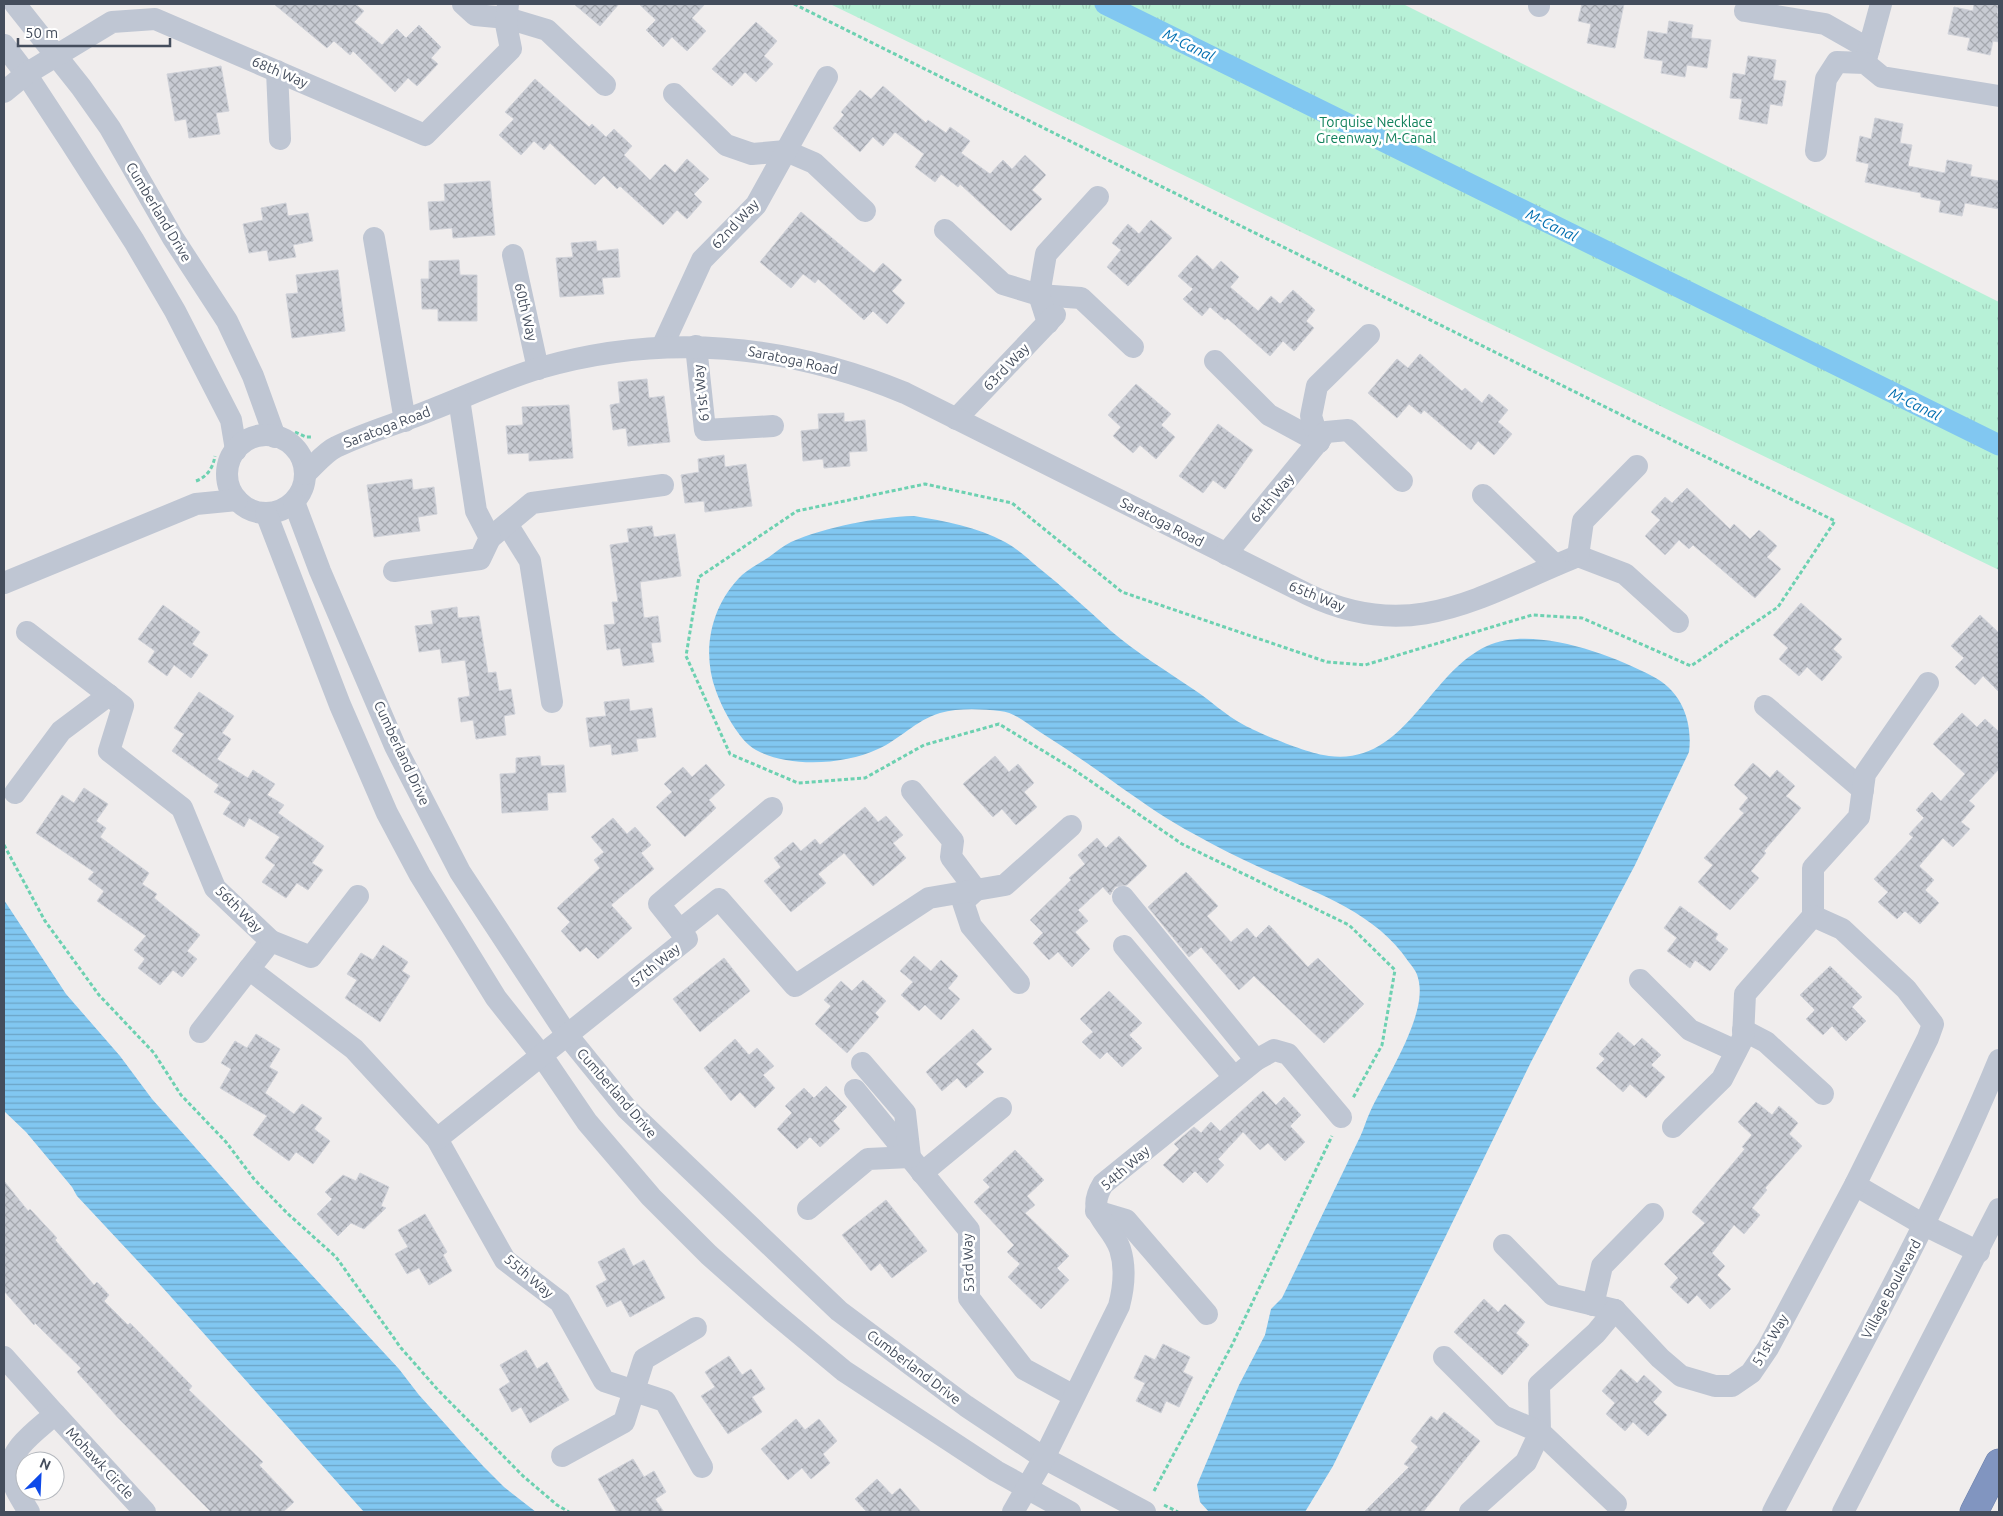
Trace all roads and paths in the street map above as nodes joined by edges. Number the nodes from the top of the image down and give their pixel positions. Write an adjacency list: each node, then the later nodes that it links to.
1 (15, 4): 9 (street, Cumberland Drive)
2 (463, 4): 6 (street)
3 (794, 4): 89 (path)
4 (1881, 4): 10 (street)
5 (161, 11): 9 (street, 68th Way); 11 (street, 68th Way)
6 (507, 11): 11 (street, 68th Way); 14 (street)
7 (1745, 11): 10 (street)
8 (4, 45): 12 (street)
9 (56, 56): 12 (street, 68th Way); 37 (street, Cumberland Drive)
10 (1867, 56): 17 (street); 20 (street)
11 (277, 71): 18 (street)
12 (26, 74): 15 (street, 68th Way); 40 (street)
13 (827, 77): 19 (street, 62nd Way)
14 (605, 85)
15 (4, 92)
16 (674, 94): 19 (street)
17 (1999, 96)
18 (280, 140)
19 (786, 151): 22 (street); 29 (street, 62nd Way)
20 (1816, 151)
21 (1098, 197): 26 (street)
22 (865, 211)
23 (944, 230): 26 (street)
24 (374, 238): 35 (street)
25 (513, 255): 32 (street, 60th Way)
26 (1039, 295): 30 (street); 34 (street, 63rd Way)
27 (1369, 335): 38 (street)
28 (696, 346): 29 (street, Saratoga Road); 34 (street, Saratoga Road); 36 (street, 61st Way)
29 (662, 347): 32 (street, Saratoga Road)
30 (1134, 348)
31 (1215, 361): 38 (street)
32 (538, 369): 33 (street, Saratoga Road)
33 (459, 399): 35 (street, Saratoga Road); 50 (street)
34 (956, 419): 51 (street, Saratoga Road)
35 (405, 421): 39 (street, Saratoga Road)
36 (773, 426)
37 (283, 441): 39 (street, Saratoga Road); 40 (street); 42 (street, Cumberland Drive)
38 (1319, 442): 43 (street); 51 (street, 64th Way)
39 (334, 447): 42 (street, Saratoga Road)
40 (232, 460): 46 (street); 48 (street)
41 (1637, 466): 52 (street)
42 (305, 474): 47 (street)
43 (1402, 482)
44 (663, 485): 50 (street)
45 (1483, 495): 53 (street)
46 (237, 500): 48 (street); 49 (street)
47 (294, 502): 49 (street); 79 (street, Cumberland Drive)
48 (196, 504): 55 (street)
49 (266, 513): 81 (street, Cumberland Drive)
50 (498, 531): 54 (street); 60 (street)
51 (1226, 554): 53 (street, 65th Way)
52 (1578, 556): 53 (street, 65th Way); 56 (street)
53 (1555, 565)
54 (394, 571)
55 (4, 583)
56 (1678, 622)
57 (27, 632): 59 (street, 56th Way)
58 (1928, 683): 62 (street)
59 (109, 695): 64 (street); 73 (street, 56th Way)
60 (552, 702)
61 (1765, 706): 62 (street)
62 (1863, 790): 71 (street)
63 (912, 791): 68 (street)
64 (15, 792)
65 (772, 808): 72 (street, 57th Way)
66 (1071, 826): 68 (street)
67 (4, 845): 119 (path)
68 (976, 890): 72 (street); 77 (street)
69 (358, 896): 73 (street)
70 (1123, 898): 82 (street)
71 (1813, 916): 80 (street); 93 (street, 51st Way)
72 (680, 930): 79 (street, 57th Way)
73 (271, 941): 75 (street, 56th Way)
74 (1124, 946): 85 (street)
75 (249, 969): 78 (street, 56th Way); 91 (street)
76 (1640, 980): 80 (street)
77 (1019, 983)
78 (200, 1032)
79 (567, 1035): 81 (street, 57th Way); 114 (street, Cumberland Drive)
80 (1740, 1040): 87 (street); 90 (street)
81 (542, 1056): 91 (street); 114 (street, Cumberland Drive)
82 (1256, 1060): 85 (street, 54th Way); 89 (street, 54th Way)
83 (1999, 1060): 98 (street, Village Boulevard)
84 (862, 1064): 92 (street)
85 (1234, 1077): 96 (street, 54th Way)
86 (855, 1090): 92 (street, 53rd Way)
87 (1824, 1094)
88 (1001, 1108): 92 (street)
89 (1341, 1117): 115 (path)
90 (1673, 1127)
91 (437, 1139): 107 (street, 55th Way)
92 (916, 1165): 94 (street); 108 (street, 53rd Way)
93 (1855, 1185): 98 (street); 102 (street, 51st Way)
94 (808, 1209)
95 (1999, 1209): 100 (street)
96 (1096, 1211): 103 (street); 108 (street)
97 (1653, 1214): 101 (street)
98 (1924, 1225): 100 (street); 124 (street, Village Boulevard)
99 (1504, 1245): 101 (street)
100 (1979, 1252): 125 (street)
101 (1593, 1305): 102 (street)
102 (1615, 1310): 110 (street)
103 (1207, 1314)
104 (696, 1328): 107 (street)
105 (4, 1357): 109 (street, Mohawk Circle)
106 (1444, 1357): 110 (street)
107 (634, 1390): 111 (street); 113 (street, 55th Way)
108 (1074, 1396): 114 (street)
109 (55, 1414): 117 (street, Mohawk Circle); 118 (street, Mohawk Circle)
110 (1540, 1432): 116 (street); 123 (street)
111 (562, 1456)
112 (1999, 1463): 126 (highway)
113 (702, 1467)
114 (1035, 1474): 120 (street); 121 (street, Cumberland Drive); 122 (street, Cumberland Drive)
115 (1154, 1491)
116 (1616, 1504)
117 (29, 1512)
118 (145, 1512)
119 (569, 1512)
120 (1013, 1512)
121 (1070, 1512)
122 (1145, 1512)
123 (1470, 1512)
124 (1773, 1512)
125 (1843, 1512)
126 (1974, 1512)

